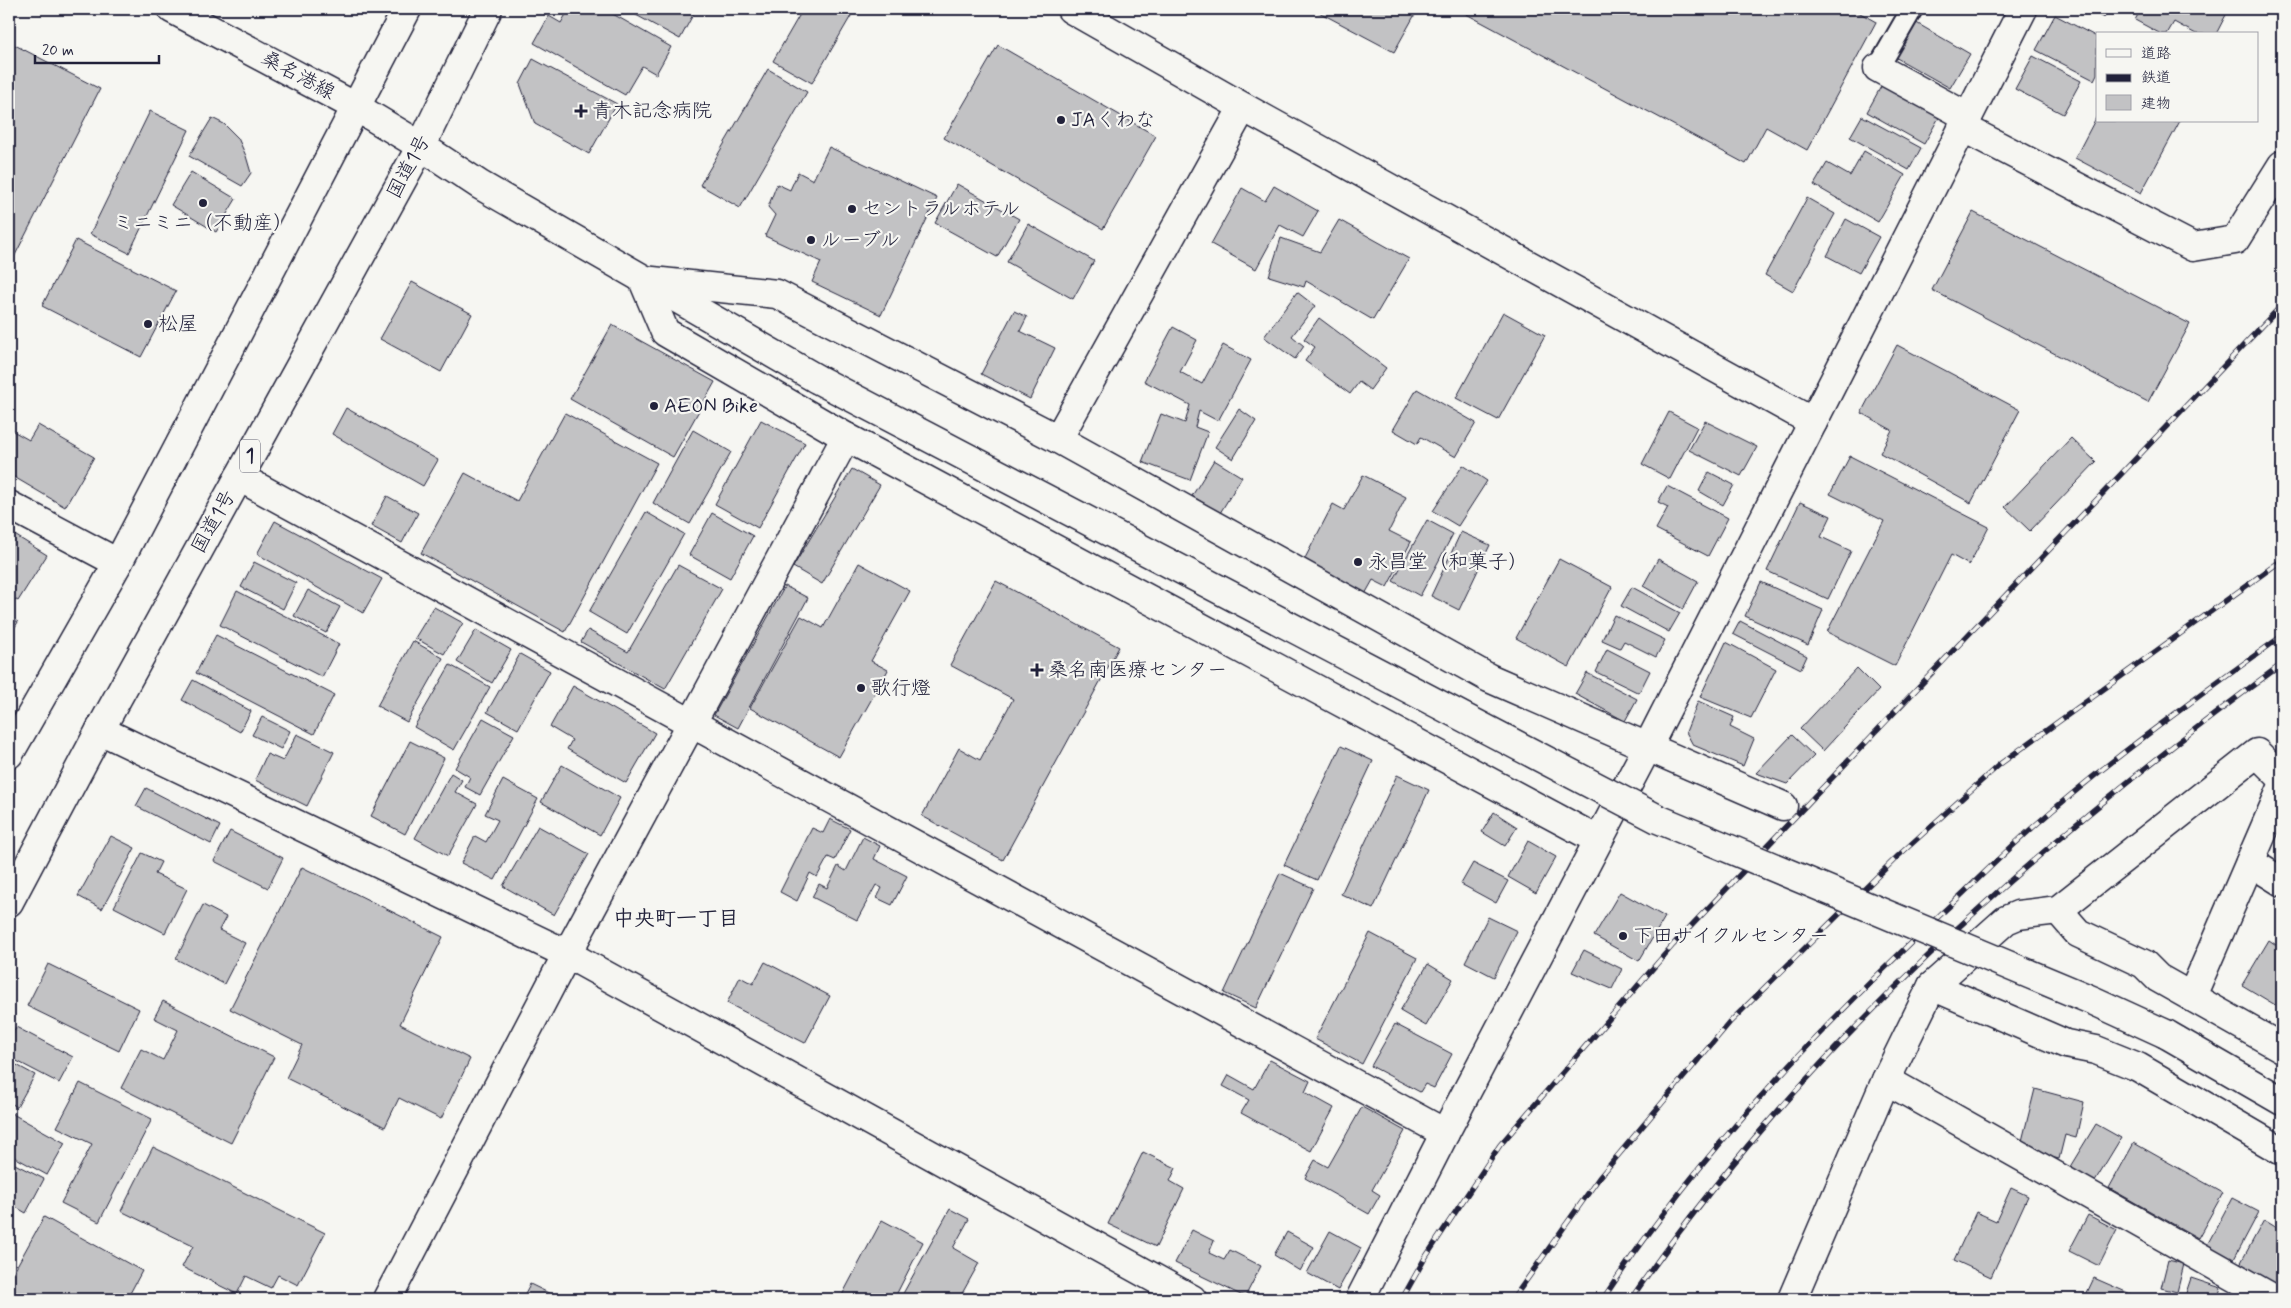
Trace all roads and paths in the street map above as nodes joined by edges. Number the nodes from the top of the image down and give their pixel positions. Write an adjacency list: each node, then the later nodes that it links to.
1 (172, 9): 8 (main road, 桑名港線)
2 (407, 9): 8 (main road)
3 (488, 9): 11 (main road, 国道1号 / 1)
4 (1071, 9): 9 (main road)
5 (1912, 9): 7 (lane)
6 (2024, 9): 10 (main road)
7 (1878, 68): 10 (main road)
8 (356, 107): 11 (main road, 桑名港線); 19 (main road)
9 (1243, 107): 14 (main road); 16 (main road)
10 (1965, 122): 12 (main road); 14 (main road)
11 (421, 146): 13 (main road, 桑名港線); 17 (main road, 国道1号 / 1)
12 (2282, 165)
13 (643, 280): 15 (main road); 16 (main road); 37 (main road, 桑名港線, bridge)
14 (1813, 422): 22 (main road)
15 (846, 437): 20 (main road); 27 (main road)
16 (1058, 438): 22 (main road)
17 (239, 477): 20 (main road); 21 (main road, 国道1号 / 1)
18 (9, 505): 19 (main road)
19 (118, 563): 23 (main road)
20 (690, 724): 32 (main road); 38 (main road)
21 (100, 730): 30 (main road, 国道1号 / 1); 32 (main road)
22 (1647, 748): 26 (main road); 27 (main road)
23 (9, 754)
24 (2282, 778): 31 (main road)
25 (2282, 788): 28 (main road)
26 (1783, 806)
27 (1598, 840): 38 (main road)
28 (2250, 862): 29 (main road); 34 (main road)
29 (2282, 882)
30 (9, 902)
31 (2058, 910): 33 (main road); 34 (main road)
32 (567, 954): 40 (main road); 41 (main road)
33 (1932, 986): 36 (main road); 39 (main road)
34 (2192, 996): 35 (main road)
35 (2282, 1048)
36 (1886, 1080): 43 (main road); 44 (main road)
37 (2282, 1101)
38 (1445, 1133): 42 (main road)
39 (2282, 1151)
40 (387, 1299)
41 (1192, 1299)
42 (1360, 1299)
43 (1792, 1299)
44 (2274, 1299)

